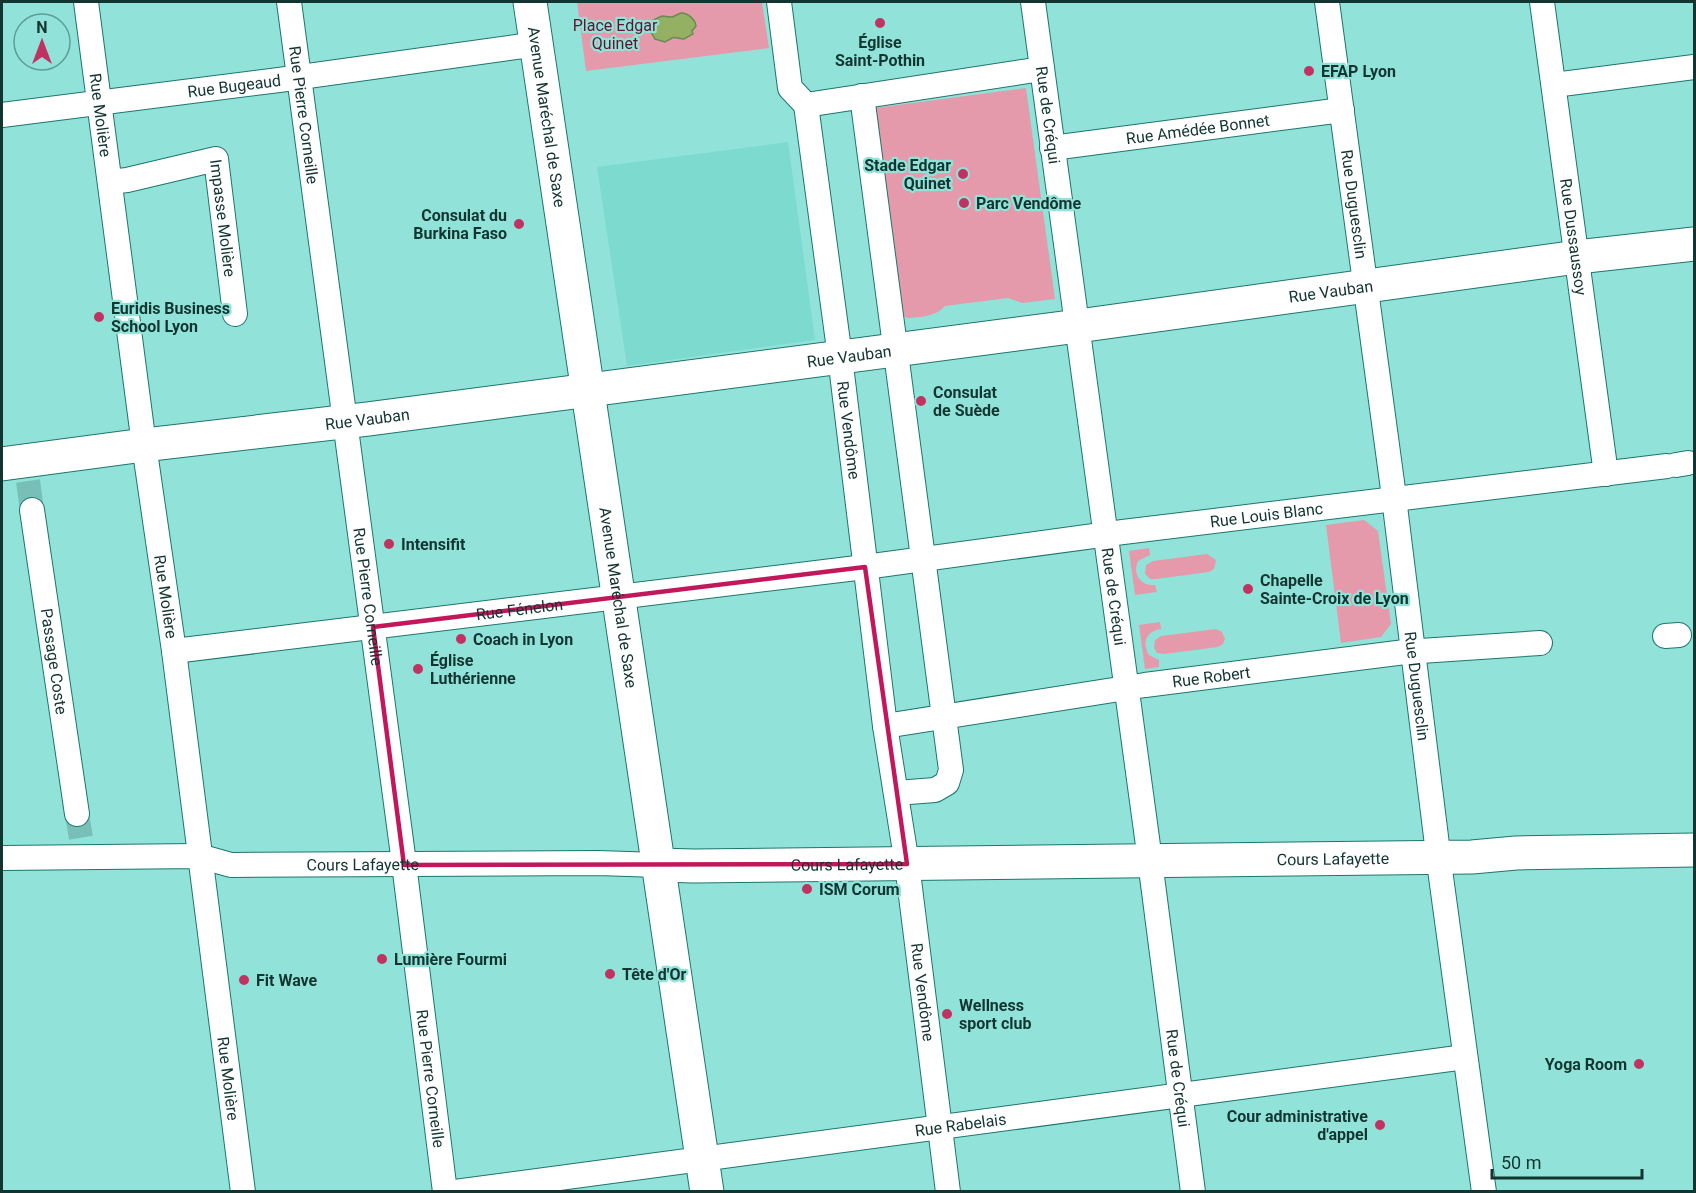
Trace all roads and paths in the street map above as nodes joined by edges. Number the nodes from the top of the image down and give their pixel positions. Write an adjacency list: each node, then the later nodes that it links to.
1 (86, 2): 14 (street, Rue Molière)
2 (289, 2): 11 (street, Rue Pierre Corneille)
3 (530, 2): 8 (street, Avenue Maréchal de Saxe)
4 (779, 2): 15 (street, Rue Vendôme)
5 (1033, 2): 10 (street, Rue de Créqui)
6 (1327, 2): 16 (street, Rue Duguesclin)
7 (1542, 2): 12 (street, Rue Dussaussoy)
8 (537, 44): 11 (street, Rue Bugeaud); 27 (street, Avenue Maréchal de Saxe)
9 (1695, 67): 12 (street)
10 (1042, 69): 13 (street); 18 (street, Rue de Créqui)
11 (299, 77): 14 (street, Rue Bugeaud); 28 (street, Rue Pierre Corneille)
12 (1554, 85): 21 (street, Rue Dussaussoy)
13 (862, 96): 15 (street); 25 (street)
14 (100, 103): 17 (street, Rue Bugeaud); 19 (street, Rue Molière)
15 (806, 105): 26 (street, Rue Vendôme)
16 (1342, 110): 18 (street, Rue Amédée Bonnet); 22 (street, Rue Duguesclin)
17 (2, 115)
18 (1052, 147): 24 (street, Rue de Créqui)
19 (110, 182): 23 (street, Impasse Molière); 29 (street, Rue Molière)
20 (1695, 244): 21 (street, Rue Vauban)
21 (1577, 256): 22 (street, Rue Vauban); 32 (street, Rue Dussaussoy)
22 (1365, 286): 24 (street, Rue Vauban); 33 (street, Rue Duguesclin)
23 (235, 314)
24 (1078, 326): 25 (street, Rue Vauban); 35 (street, Rue de Créqui)
25 (895, 350): 26 (street, Rue Vauban); 36 (street)
26 (840, 357): 27 (street, Rue Vauban); 37 (street, Rue Vendôme)
27 (588, 389): 28 (street, Rue Vauban); 38 (street, Avenue Maréchal de Saxe)
28 (345, 422): 29 (street, Rue Vauban); 39 (street, Rue Pierre Corneille)
29 (144, 445): 31 (street, Rue Vauban); 41 (street, Rue Molière)
30 (1677, 465): 32 (street, Rue Louis Blanc)
31 (18, 468)
32 (1606, 474): 33 (street, Rue Louis Blanc)
33 (1395, 500): 35 (street, Rue Louis Blanc); 42 (street, Rue Duguesclin)
34 (32, 510): 47 (street, Passage Coste)
35 (1105, 534): 36 (street, Rue Louis Blanc); 43 (street, Rue de Créqui)
36 (922, 559): 37 (street, Rue Louis Blanc); 44 (street)
37 (865, 567): 38 (street, Rue Fénelon); 45 (street, Rue Vendôme)
38 (618, 596): 39 (street, Rue Fénelon); 55 (street, Avenue Maréchal de Saxe)
39 (373, 627): 41 (street, Rue Fénelon); 54 (street, Rue Pierre Corneille)
40 (1540, 643): 42 (street, Rue Robert)
41 (174, 651): 49 (street, Rue Molière)
42 (1414, 651): 43 (street, Rue Robert); 50 (street, Rue Duguesclin)
43 (1126, 688): 44 (street, Rue Robert); 52 (street, Rue de Créqui)
44 (944, 716): 45 (street, Rue Robert); 46 (street)
45 (885, 726): 46 (street, Rue Vendôme)
46 (896, 793): 53 (street, Rue Vendôme)
47 (77, 814)
48 (1695, 850): 50 (street, Cours Lafayette)
49 (199, 856): 51 (street, Cours Lafayette); 54 (street, Cours Lafayette); 60 (street, Rue Molière)
50 (1440, 857): 52 (street, Cours Lafayette); 56 (street, Rue Duguesclin)
51 (2, 858)
52 (1150, 861): 53 (street, Cours Lafayette); 57 (street, Rue de Créqui)
53 (907, 864): 55 (street, Cours Lafayette); 58 (street, Rue Vendôme)
54 (404, 865): 55 (street, Cours Lafayette); 61 (street, Rue Pierre Corneille)
55 (658, 865): 59 (street, Avenue Maréchal de Saxe)
56 (1465, 1057): 57 (street, Rue Rabelais); 66 (street, Rue Duguesclin)
57 (1179, 1095): 58 (street, Rue Rabelais); 65 (street, Rue de Créqui)
58 (939, 1126): 59 (street, Rue Rabelais); 64 (street, Rue Vendôme)
59 (702, 1158): 62 (street, Rue Rabelais); 63 (street, Avenue Maréchal de Saxe)
60 (243, 1191)
61 (446, 1191)
62 (455, 1191)
63 (707, 1191)
64 (948, 1191)
65 (1192, 1191)
66 (1484, 1191)

